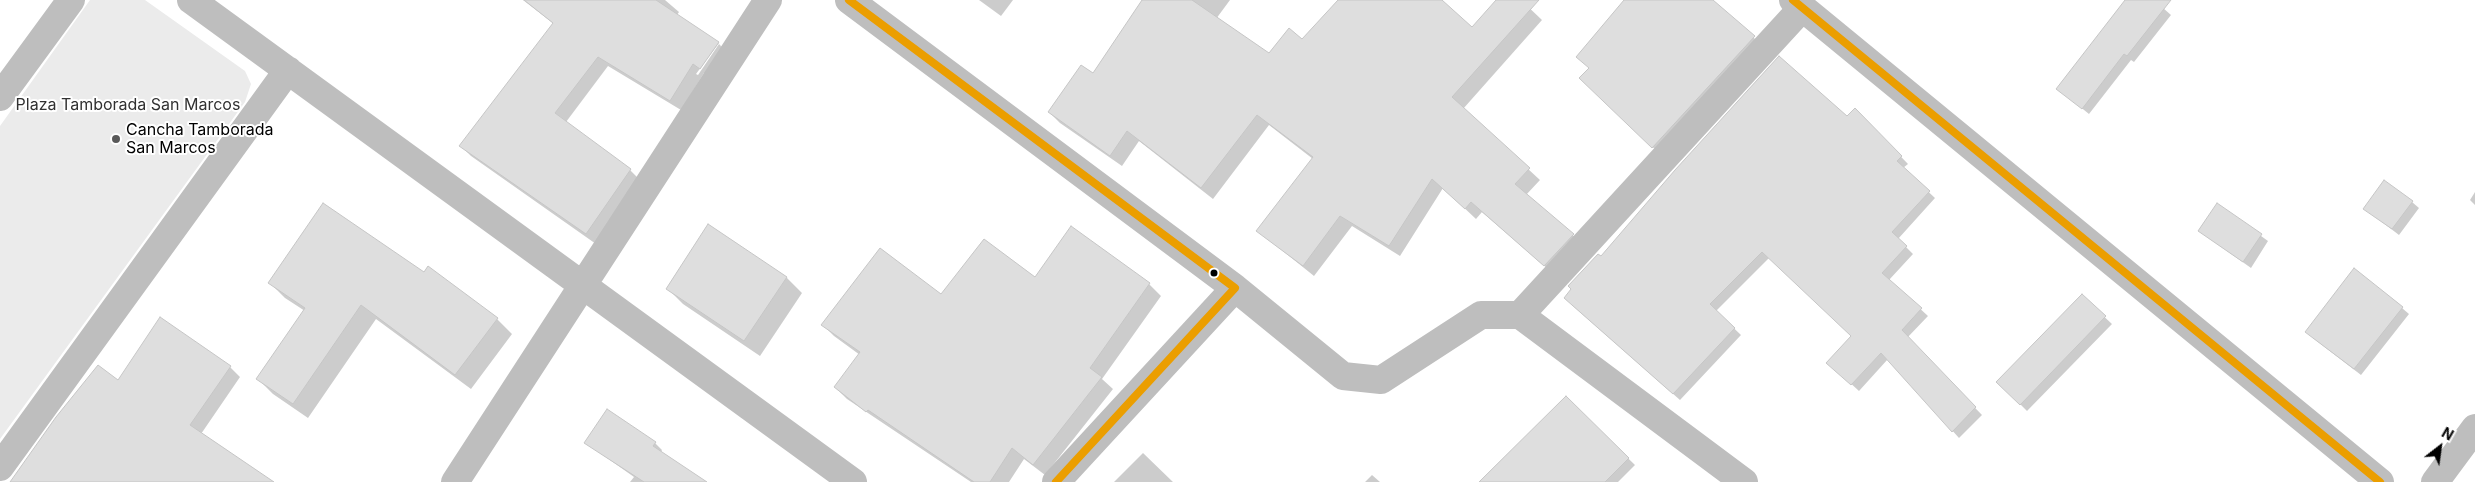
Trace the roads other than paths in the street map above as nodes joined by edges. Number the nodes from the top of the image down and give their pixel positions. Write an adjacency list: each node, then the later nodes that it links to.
1 (71, 0): 7 (street)
2 (191, 0): 6 (street)
3 (768, 0): 8 (street)
4 (849, 0): 9 (street)
5 (1798, 4): 10 (street); 17 (street)
6 (288, 70): 8 (street); 12 (street)
7 (0, 97)
8 (582, 284): 13 (street); 14 (street)
9 (1235, 288): 10 (street); 15 (street)
10 (1520, 315): 16 (street)
11 (2475, 428): 18 (street)
12 (0, 467)
13 (455, 482)
14 (853, 482)
15 (1056, 482)
16 (1744, 482)
17 (2380, 482)
18 (2435, 482)

